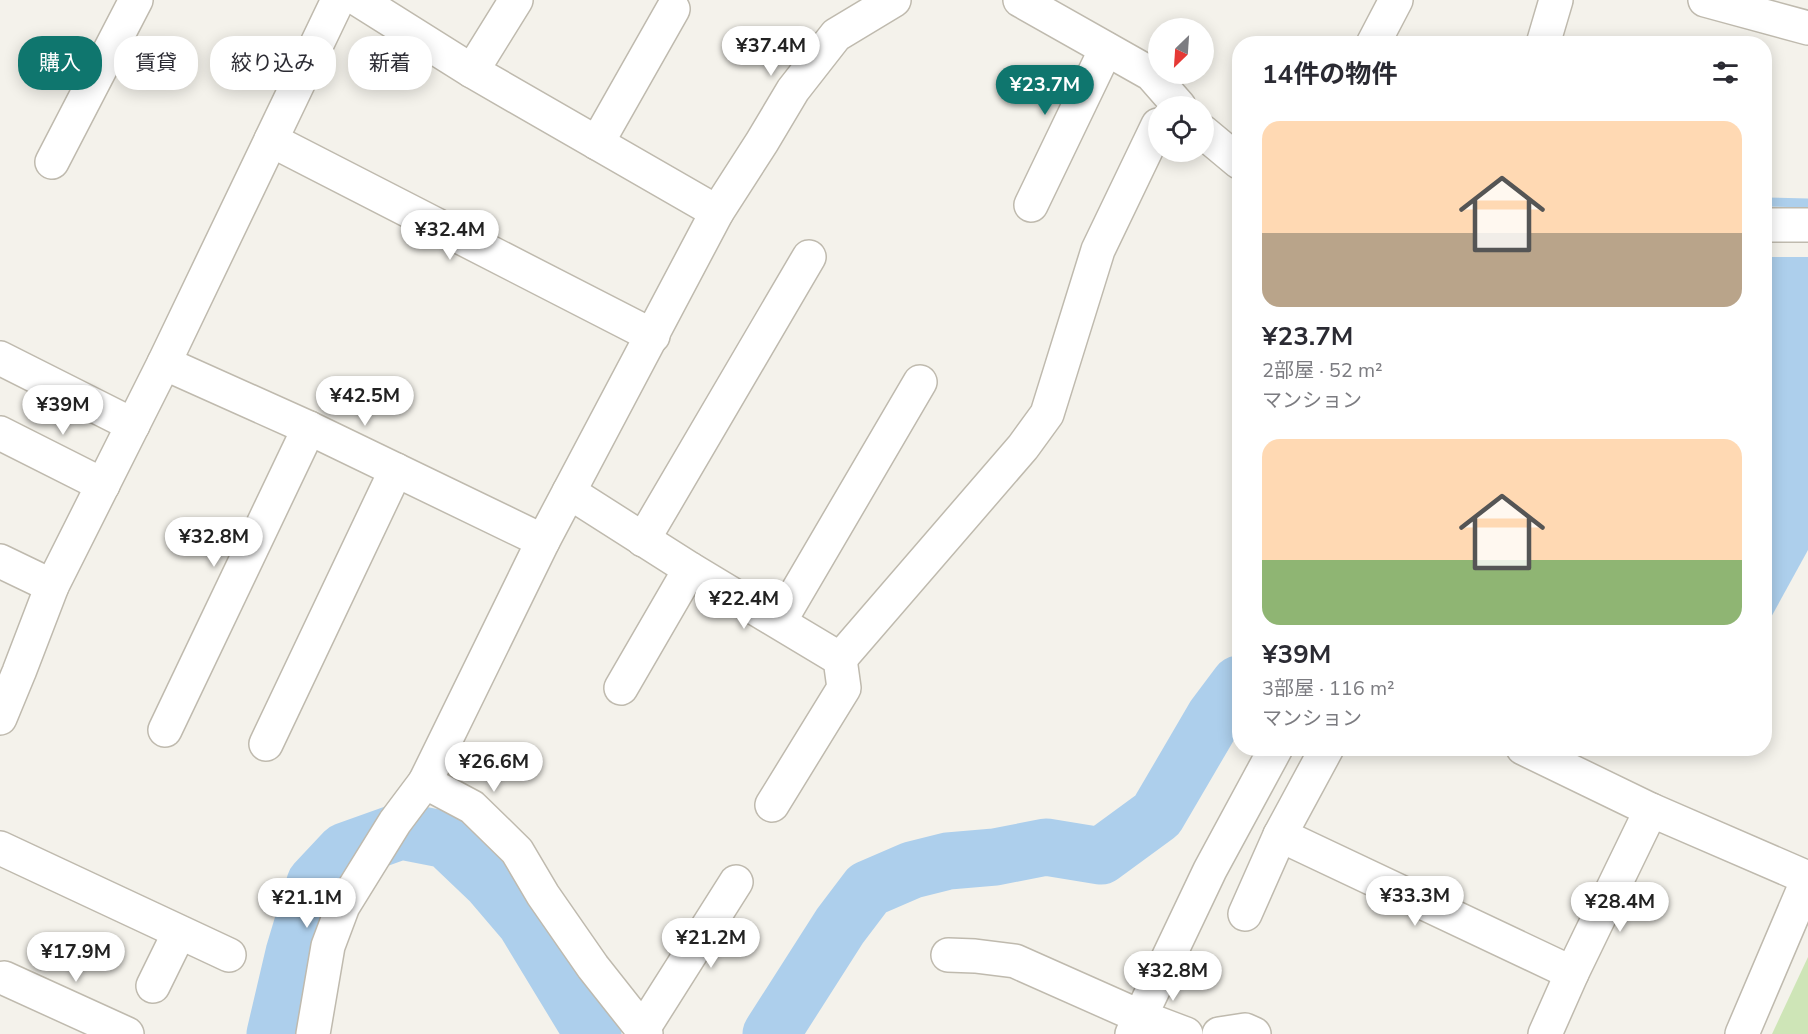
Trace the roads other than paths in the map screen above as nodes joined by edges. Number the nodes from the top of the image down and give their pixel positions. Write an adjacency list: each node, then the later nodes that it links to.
1 (136, 0): 21 (street)
2 (356, 0): 14 (street); 16 (street)
3 (516, 0): 14 (street)
4 (894, 0): 23 (street)
5 (1020, 0): 13 (street)
6 (1396, 0): 11 (street)
7 (1556, 0): 12 (street)
8 (1724, 2): 10 (street)
9 (673, 9): 18 (street)
10 (1808, 28)
11 (1377, 36)
12 (1545, 36)
13 (1106, 49): 15 (street); 22 (street)
14 (472, 71): 18 (street)
15 (1162, 96)
16 (271, 140): 27 (street); 29 (street)
17 (1214, 141): 20 (street)
18 (597, 143): 23 (street)
19 (1148, 151): 43 (street)
20 (1232, 156)
21 (52, 162)
22 (1031, 205)
23 (717, 212): 27 (street)
24 (1772, 225): 25 (street)
25 (1808, 225)
26 (809, 257): 37 (street)
27 (653, 336): 36 (street)
28 (0, 358): 31 (street)
29 (164, 363): 31 (street); 32 (street)
30 (920, 382): 42 (street)
31 (134, 424): 35 (street)
32 (309, 428): 34 (street); 46 (street)
33 (0, 433): 35 (street)
34 (396, 470): 38 (street); 47 (street)
35 (103, 485): 41 (street)
36 (569, 492): 37 (street); 38 (street)
37 (644, 540): 40 (street)
38 (543, 541): 51 (street)
39 (0, 561): 41 (street)
40 (690, 569): 42 (street); 44 (street)
41 (52, 586): 45 (street)
42 (780, 621): 43 (street)
43 (840, 659): 52 (street)
44 (621, 688)
45 (0, 718)
46 (165, 730)
47 (266, 744)
48 (1272, 756): 65 (street)
49 (1323, 756): 54 (street)
50 (1540, 756): 53 (street)
51 (425, 782): 66 (street); 68 (street)
52 (772, 805)
53 (1651, 810): 56 (street); 62 (street)
54 (1280, 835): 58 (street); 62 (street)
55 (0, 848): 59 (street)
56 (1808, 879): 73 (street)
57 (736, 882): 66 (street)
58 (1245, 914)
59 (179, 933): 60 (street); 64 (street)
60 (229, 955)
61 (948, 955): 65 (street)
62 (1572, 973): 72 (street)
63 (4, 978): 67 (street)
64 (153, 986)
65 (1136, 1025): 69 (street)
66 (644, 1032)
67 (127, 1034)
68 (313, 1034)
69 (1186, 1034)
70 (1219, 1034): 71 (street)
71 (1254, 1034)
72 (1545, 1034)
73 (1742, 1034)

